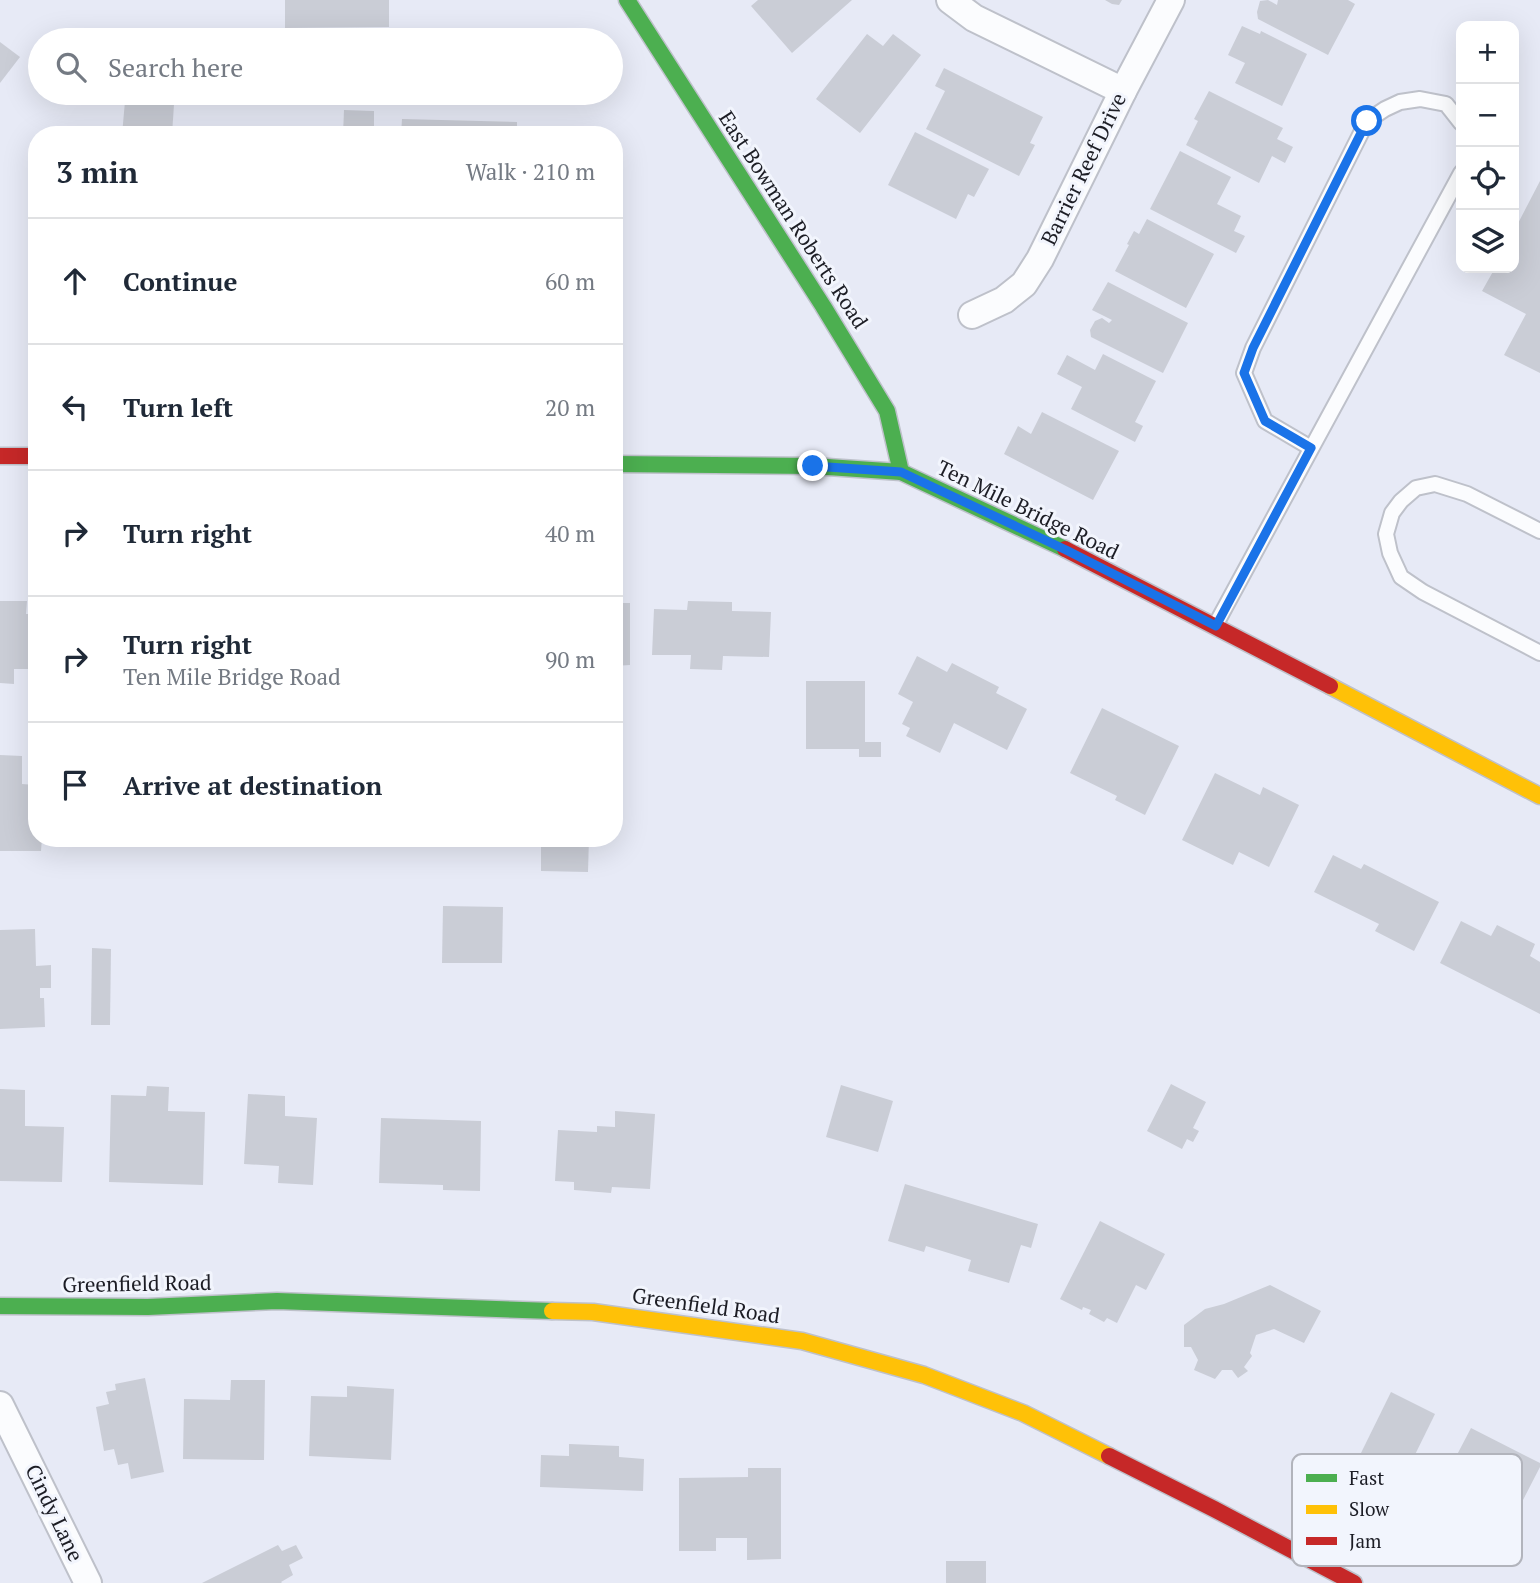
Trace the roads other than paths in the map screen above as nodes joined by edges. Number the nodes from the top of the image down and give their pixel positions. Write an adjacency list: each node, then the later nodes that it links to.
1 (627, 0): 12 (street, East Bowman Roberts Road)
2 (950, 0): 4 (street)
3 (1171, 0): 4 (street, Barrier Reef Drive)
4 (1122, 91): 7 (street, Barrier Reef Drive)
5 (1456, 117): 8 (lane)
6 (1456, 182): 8 (lane)
7 (972, 314)
8 (1311, 448): 14 (lane)
9 (0, 456): 10 (street)
10 (28, 456)
11 (623, 464): 12 (street, Ten Mile Bridge Road)
12 (901, 472): 14 (street, Ten Mile Bridge Road)
13 (1540, 531): 15 (lane)
14 (1216, 626): 16 (street, Ten Mile Bridge Road)
15 (1540, 653)
16 (1540, 796)
17 (0, 1306): 19 (street, Greenfield Road)
18 (0, 1405): 21 (street, Cindy Lane)
19 (1292, 1550)
20 (1322, 1566): 22 (street, Greenfield Road)
21 (88, 1583)
22 (1354, 1583)

